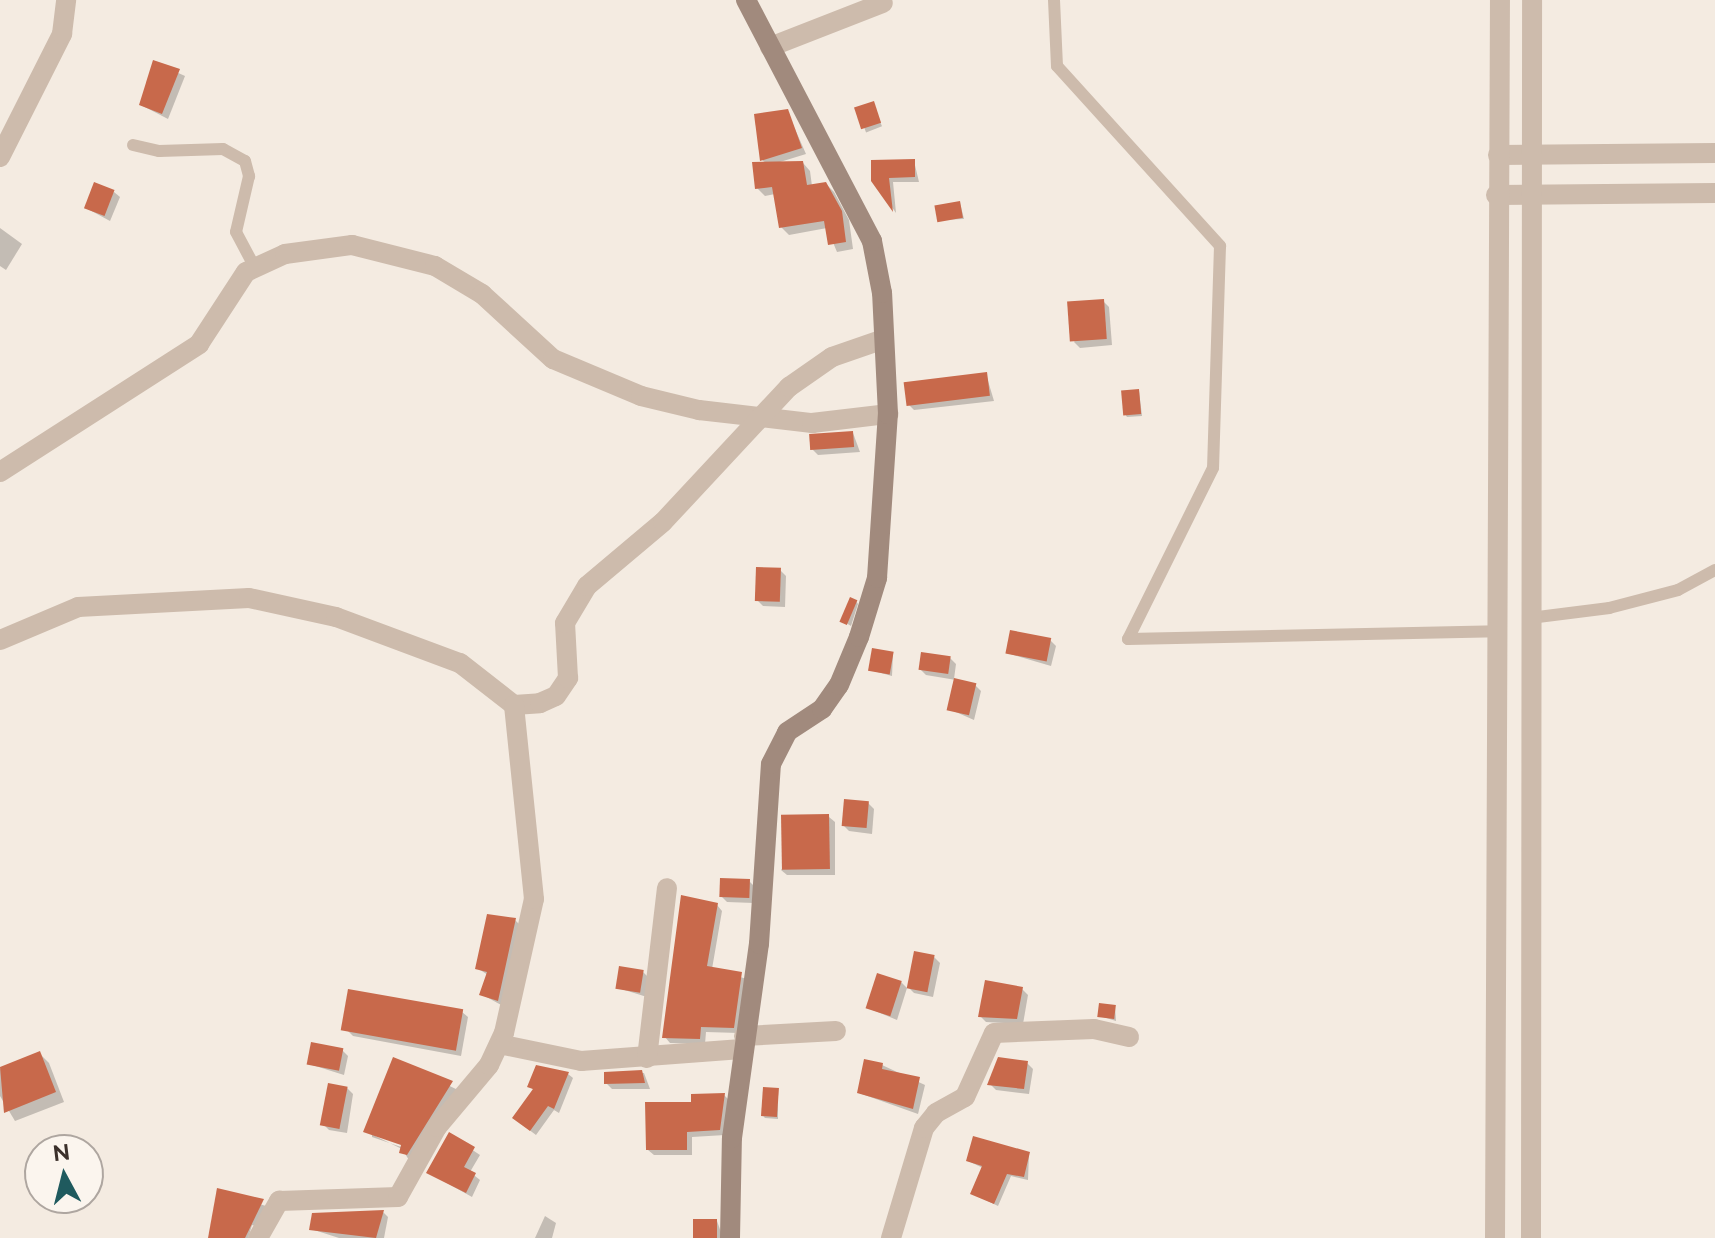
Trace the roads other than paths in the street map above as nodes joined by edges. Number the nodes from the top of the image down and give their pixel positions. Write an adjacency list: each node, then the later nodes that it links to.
1 (66, 0): 12 (street)
2 (746, 0): 7 (street)
3 (1054, 0): 23 (lane)
4 (1500, 0): 10 (street)
5 (1532, 0): 11 (street)
6 (883, 3): 7 (street)
7 (770, 47): 17 (street)
8 (133, 145): 16 (lane)
9 (1715, 153): 11 (street)
10 (1498, 155): 11 (street); 15 (street)
11 (1533, 155): 13 (street)
12 (0, 157)
13 (1531, 193): 14 (street); 15 (street); 22 (street)
14 (1715, 193)
15 (1496, 195): 23 (street)
16 (255, 267): 19 (street); 20 (street)
17 (884, 339): 18 (street); 19 (street)
18 (888, 414): 19 (street); 29 (street)
19 (759, 417): 25 (street)
20 (0, 472)
21 (1715, 570): 22 (lane)
22 (1530, 618): 36 (street)
23 (1497, 631): 35 (street)
24 (0, 640): 25 (street)
25 (514, 705): 30 (street)
26 (667, 888): 31 (street)
27 (836, 1031): 29 (street)
28 (1129, 1037): 34 (street)
29 (743, 1042): 31 (street); 33 (street)
30 (499, 1044): 31 (street); 32 (street)
31 (647, 1058)
32 (258, 1238)
33 (730, 1238)
34 (891, 1238)
35 (1495, 1238)
36 (1531, 1238)

